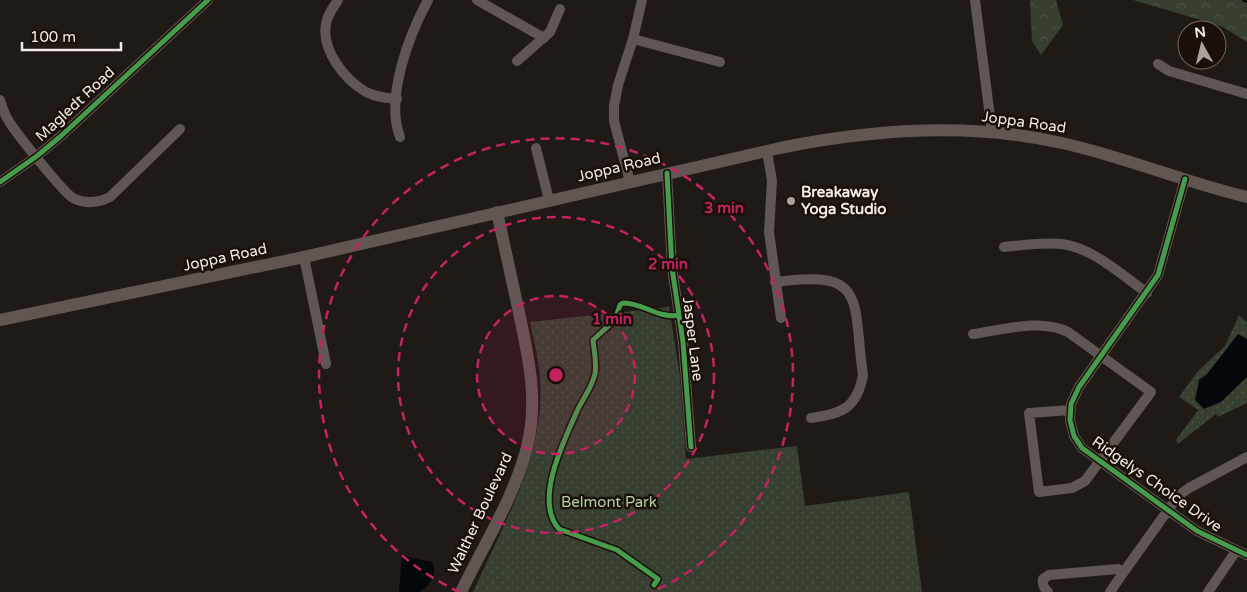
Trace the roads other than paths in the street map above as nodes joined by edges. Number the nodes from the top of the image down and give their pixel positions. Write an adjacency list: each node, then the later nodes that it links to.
1 (208, 0): 21 (street, Magledt Road)
2 (338, 0): 14 (street)
3 (428, 0): 14 (street)
4 (477, 0): 8 (street)
5 (642, 0): 9 (street)
6 (975, 0): 17 (street)
7 (560, 9): 8 (street)
8 (544, 38): 10 (street)
9 (633, 38): 11 (street); 25 (street)
10 (516, 60)
11 (720, 62)
12 (1158, 64): 13 (street)
13 (1247, 94)
14 (397, 99): 18 (street)
15 (0, 100): 21 (street)
16 (180, 130): 21 (street)
17 (992, 132): 20 (main road, Joppa Road); 23 (main road, Joppa Road)
18 (400, 137)
19 (536, 148): 27 (street)
20 (766, 151): 22 (main road, Joppa Road); 31 (street)
21 (37, 156): 24 (street, Magledt Road)
22 (667, 173): 25 (main road, Joppa Road); 40 (street, Jasper Lane)
23 (1185, 179): 26 (main road, Joppa Road); 32 (street)
24 (0, 182)
25 (630, 182): 27 (main road, Joppa Road)
26 (1247, 197)
27 (549, 200): 28 (main road, Joppa Road)
28 (497, 212): 30 (main road, Joppa Road); 47 (main road, Walther Boulevard)
29 (1004, 247): 32 (street)
30 (304, 257): 34 (main road, Joppa Road); 37 (street)
31 (775, 282): 33 (street); 39 (street)
32 (1146, 292): 36 (street)
33 (781, 318)
34 (0, 320)
35 (973, 334): 36 (street)
36 (1102, 355): 38 (street); 42 (street)
37 (326, 364)
38 (1070, 410): 42 (street, Ridgelys Choice Drive); 42 (street)
39 (811, 418)
40 (691, 447)
41 (1247, 457): 43 (street)
42 (1101, 462): 43 (street, Ridgelys Choice Drive)
43 (1168, 510): 44 (street, Ridgelys Choice Drive); 46 (street)
44 (1236, 551): 45 (street, Ridgelys Choice Drive); 50 (street)
45 (1247, 555)
46 (1123, 573): 48 (street); 49 (street)
47 (462, 592)
48 (1048, 592)
49 (1110, 592)
50 (1208, 592)

